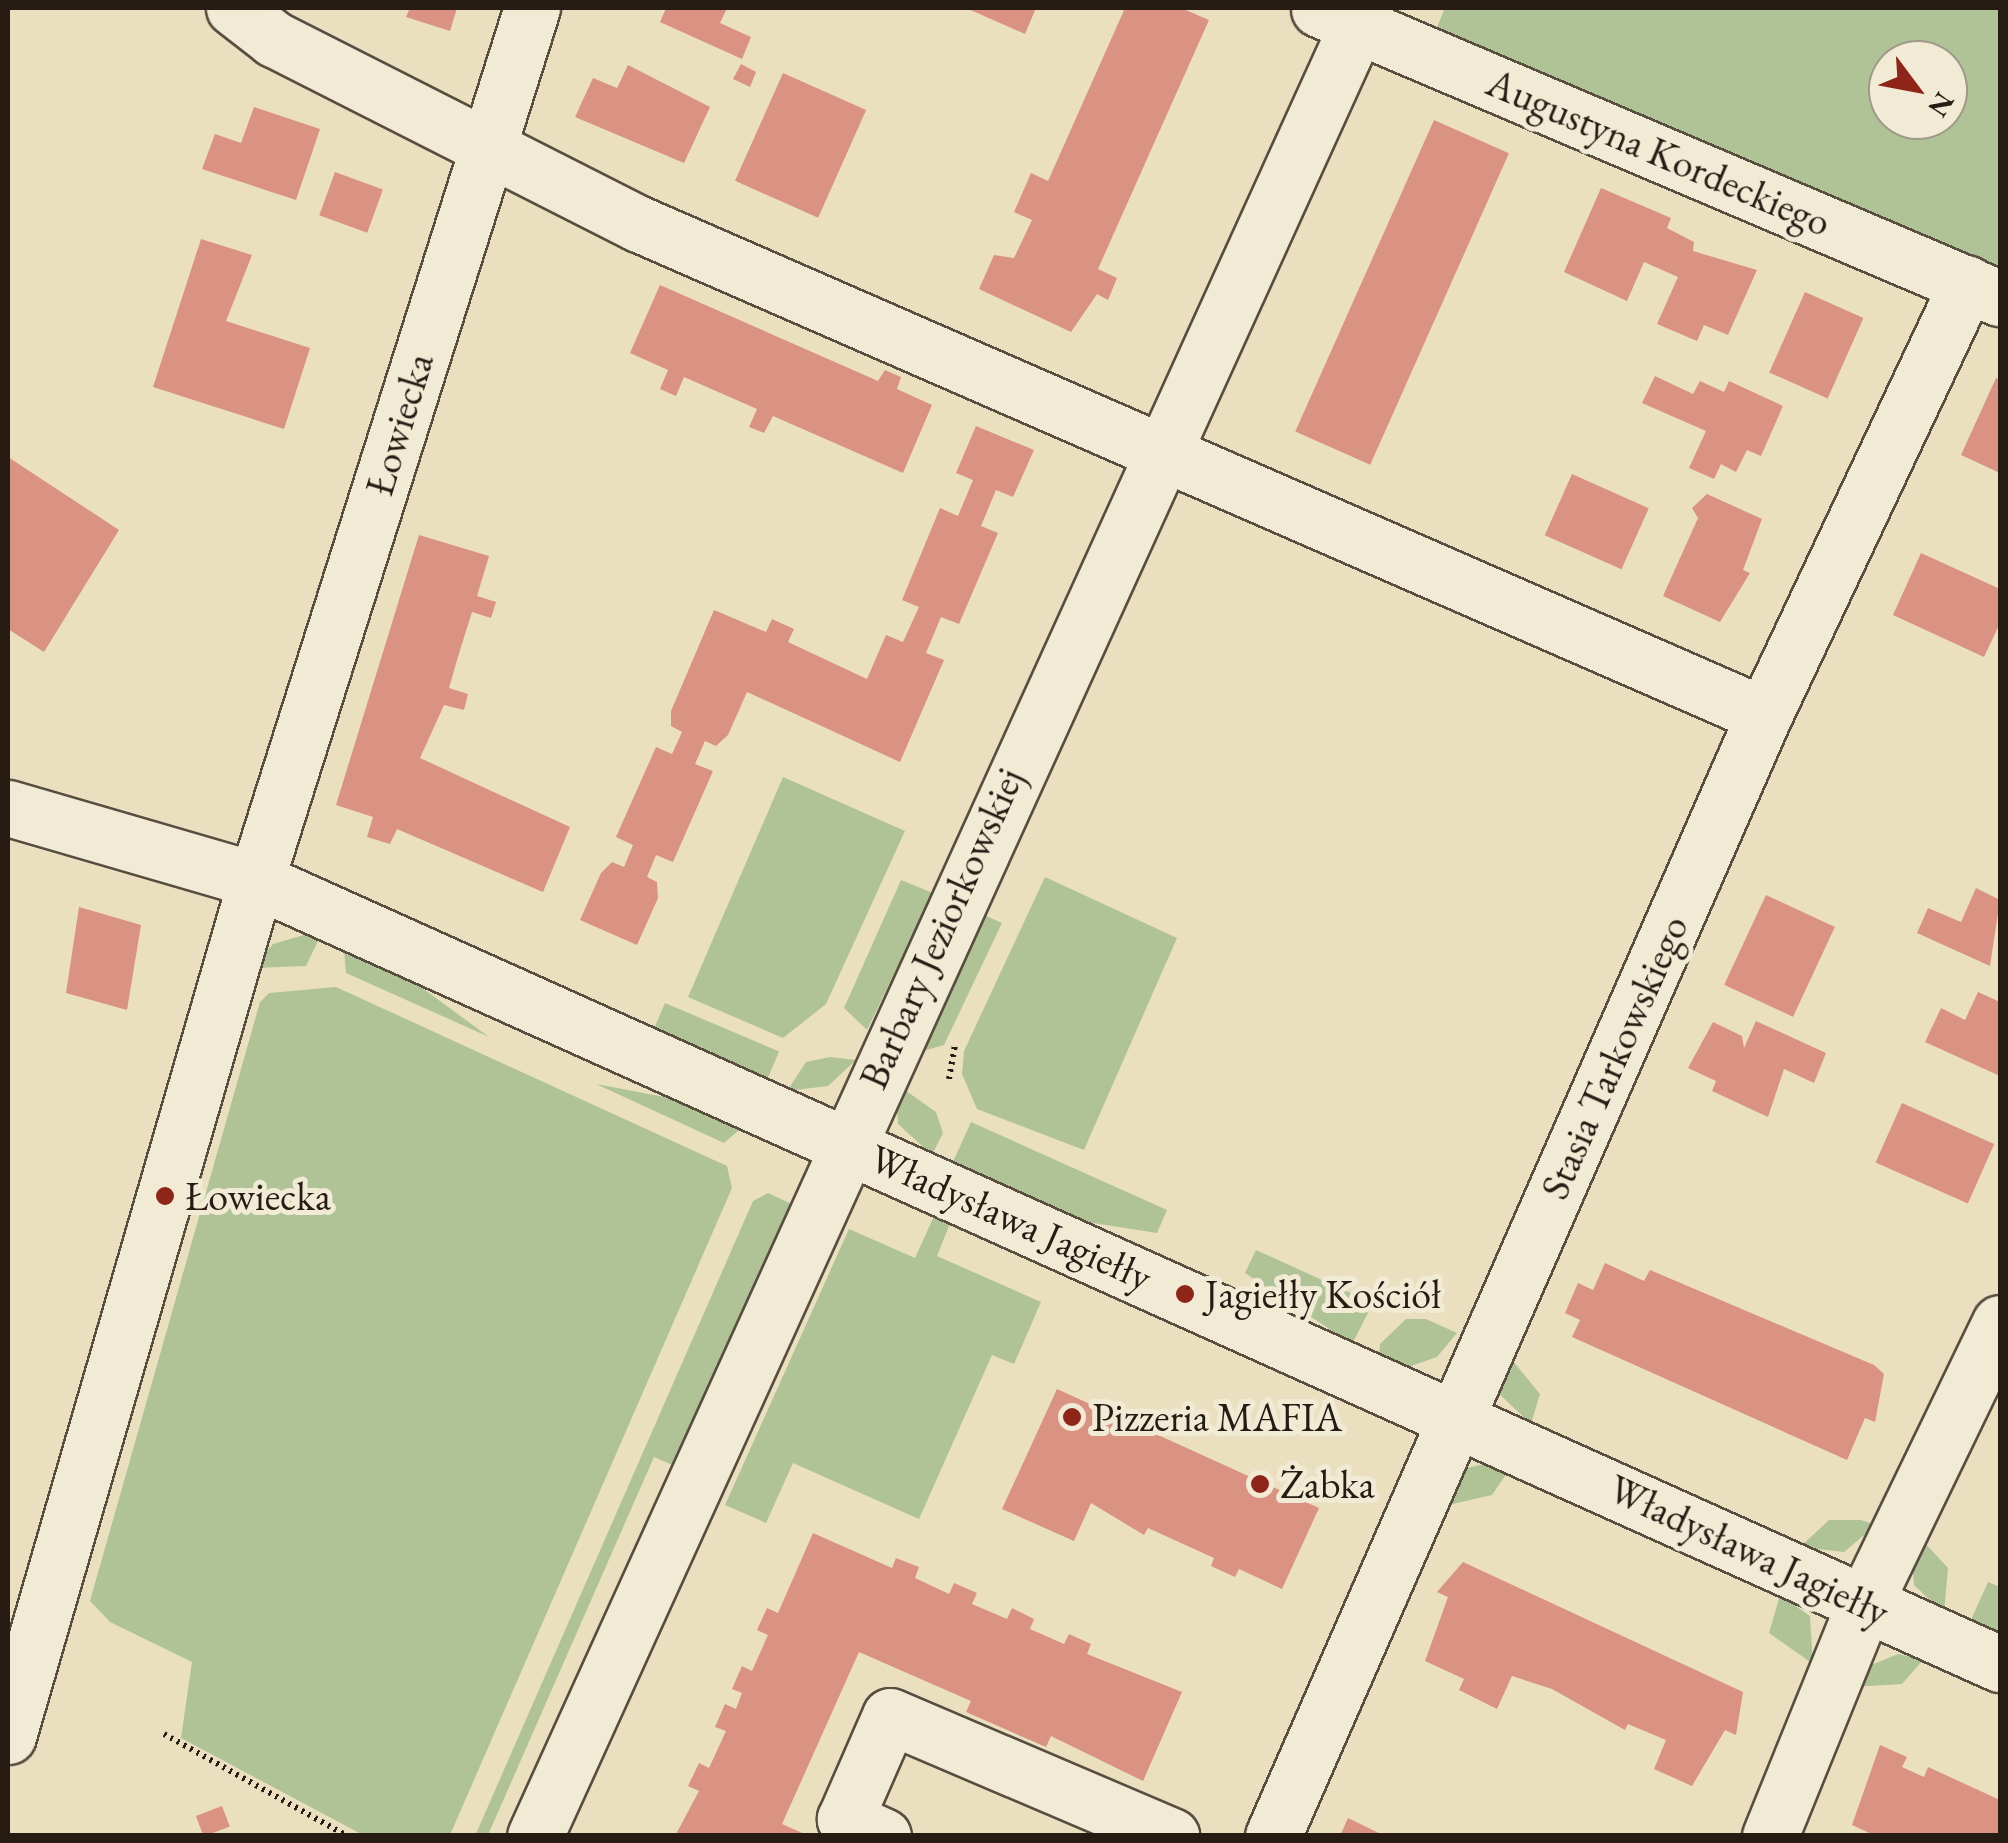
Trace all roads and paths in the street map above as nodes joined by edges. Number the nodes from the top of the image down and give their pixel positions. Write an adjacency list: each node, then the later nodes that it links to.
1 (234, 8): 4 (street)
2 (532, 8): 4 (street, Łowiecka)
3 (1346, 11): 5 (street, Augustyna Kordeckiego); 6 (street, Barbary Jeziorkowskiej)
4 (486, 147): 6 (street); 9 (street, Łowiecka)
5 (1984, 290): 7 (street, Stasia Tarkowskiego)
6 (1156, 453): 7 (street); 12 (street, Barbary Jeziorkowskiej)
7 (1764, 715): 14 (street, Stasia Tarkowskiego)
8 (8, 808): 9 (street, Władysława Jagiełły)
9 (256, 880): 12 (street, Władysława Jagiełły); 18 (street, Łowiecka)
10 (960, 1034): 11 (path)
11 (950, 1079)
12 (842, 1144): 14 (street, Władysława Jagiełły); 20 (street, Barbary Jeziorkowskiej)
13 (2000, 1323): 15 (street)
14 (1457, 1416): 15 (street, Władysława Jagiełły); 23 (street, Stasia Tarkowskiego)
15 (1864, 1604): 16 (street, Władysława Jagiełły); 24 (street)
16 (2000, 1664)
17 (164, 1734): 19 (path)
18 (8, 1736)
19 (347, 1836)
20 (535, 1836)
21 (883, 1836): 22 (street)
22 (1171, 1836)
23 (1273, 1836)
24 (1770, 1836)

